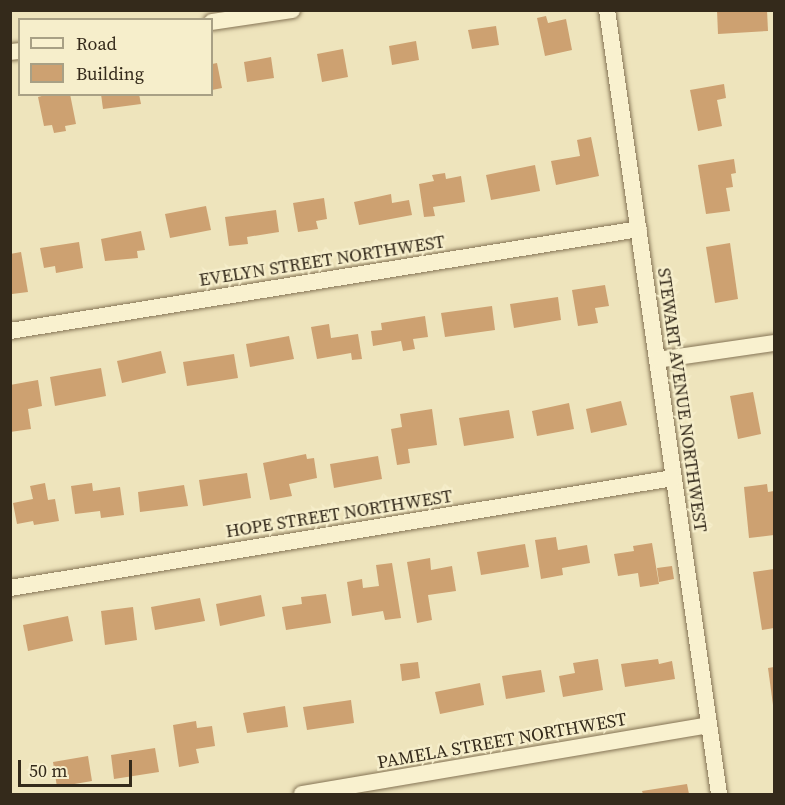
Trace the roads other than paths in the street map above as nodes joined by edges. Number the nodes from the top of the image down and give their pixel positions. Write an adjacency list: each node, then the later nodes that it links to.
1 (292, 10): 3 (street)
2 (607, 10): 4 (street, STEWART AVENUE NORTHWEST)
3 (213, 22)
4 (639, 229): 5 (street, EVELYN STREET NORTHWEST); 7 (street, STEWART AVENUE NORTHWEST)
5 (10, 331)
6 (774, 343): 7 (street)
7 (657, 360): 8 (street, STEWART AVENUE NORTHWEST)
8 (674, 477): 9 (street, HOPE STREET NORTHWEST); 10 (street, STEWART AVENUE NORTHWEST)
9 (10, 588)
10 (708, 726): 11 (street, PAMELA STREET NORTHWEST); 12 (street, STEWART AVENUE NORTHWEST)
11 (302, 795)
12 (719, 795)

